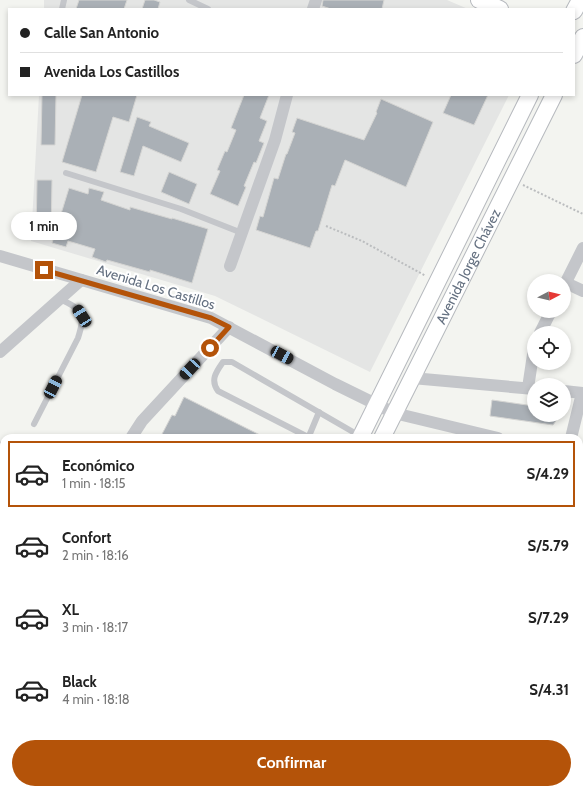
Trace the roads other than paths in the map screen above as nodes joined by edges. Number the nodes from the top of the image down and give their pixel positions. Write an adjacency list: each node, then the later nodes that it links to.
1 (189, 0): 4 (lane)
2 (479, 0): 5 (main road)
3 (580, 0): 6 (main road)
4 (206, 8)
5 (498, 8)
6 (575, 9)
7 (287, 96): 11 (street)
8 (530, 96): 26 (main road, Avenida Jorge Chávez)
9 (553, 96): 22 (main road, Avenida Jorge Chávez)
10 (66, 173): 11 (lane)
11 (242, 233): 14 (street)
12 (583, 248): 15 (street)
13 (0, 256): 16 (street, Avenida Los Castillos)
14 (230, 266)
15 (570, 274)
16 (81, 280): 19 (street); 20 (street, Avenida Los Castillos)
17 (571, 286): 18 (street)
18 (583, 291)
19 (60, 299): 21 (street); 29 (lane)
20 (229, 327): 26 (street, Avenida Los Castillos); 30 (street)
21 (0, 352)
22 (412, 378): 23 (street); 28 (main road, Avenida Jorge Chávez)
23 (527, 388)
24 (571, 392): 25 (street)
25 (582, 393): 37 (street)
26 (377, 405): 28 (street, Avenida Los Castillos); 34 (main road, Avenida Jorge Chávez)
27 (320, 412): 31 (lane); 32 (lane); 33 (lane)
28 (394, 413): 35 (main road, Avenida Jorge Chávez); 36 (street, Avenida Los Castillos)
29 (34, 424)
30 (133, 434)
31 (303, 434)
32 (310, 434)
33 (356, 434)
34 (362, 434)
35 (384, 434)
36 (481, 434)
37 (572, 434)

